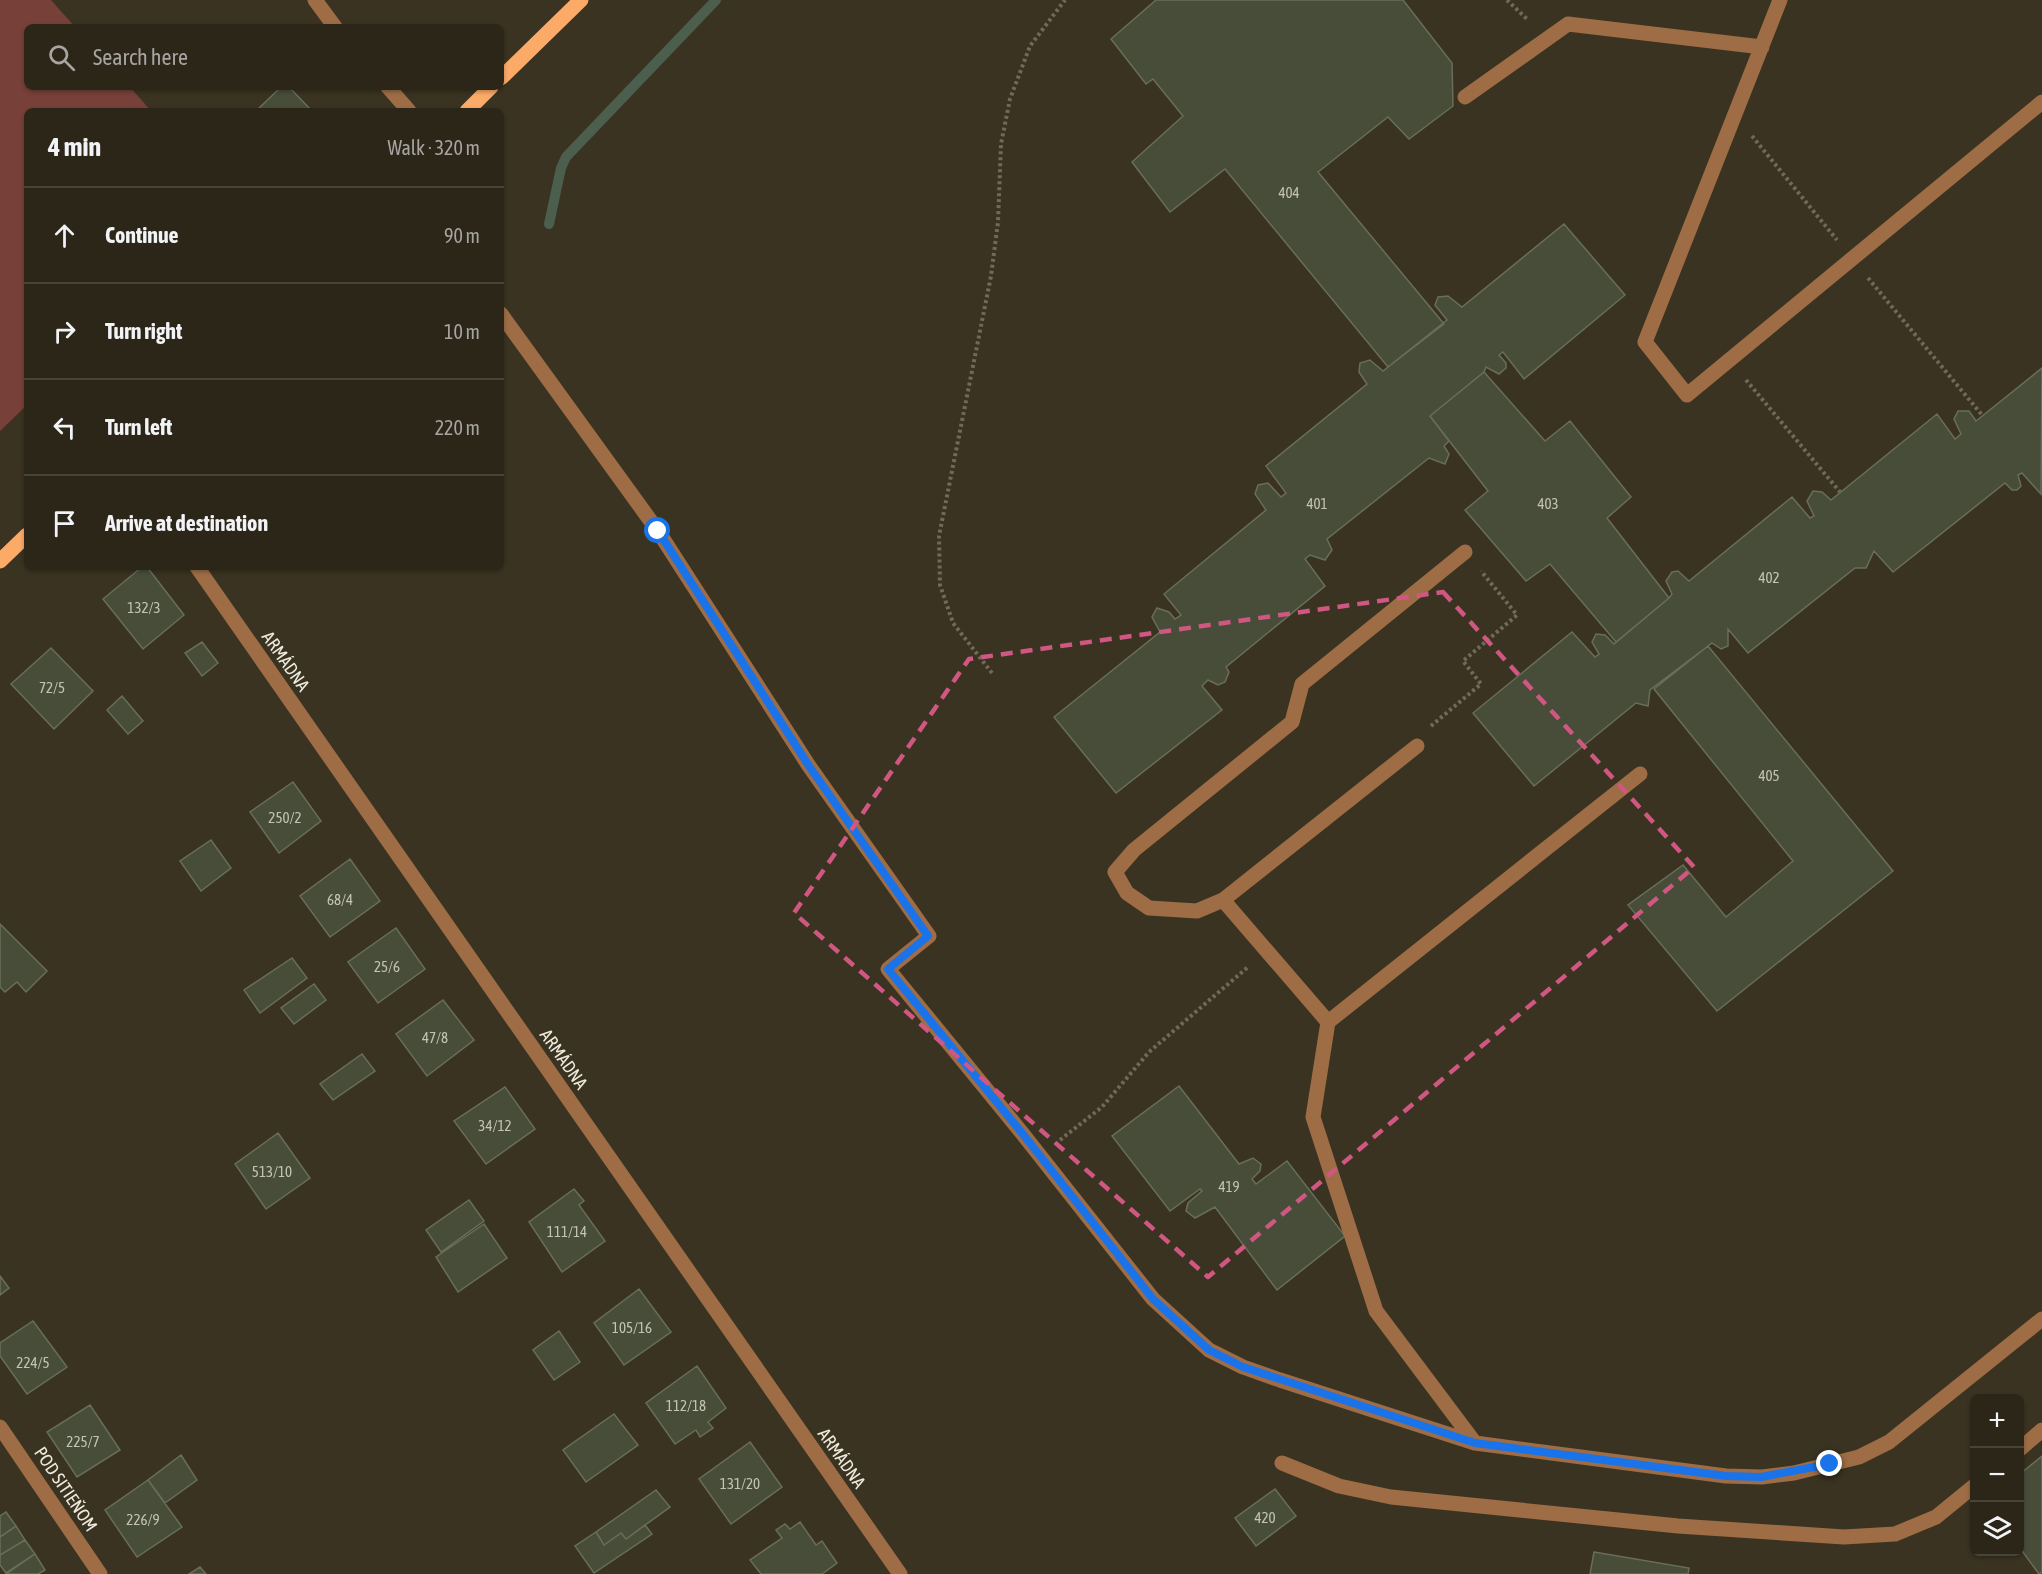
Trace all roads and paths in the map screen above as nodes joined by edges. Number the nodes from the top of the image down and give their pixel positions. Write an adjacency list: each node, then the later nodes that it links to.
1 (315, 0): 5 (street)
2 (581, 0): 7 (main road)
3 (1065, 0): 24 (path)
4 (1780, 0): 6 (street)
5 (333, 24)
6 (1762, 47): 10 (street); 14 (street)
7 (504, 75)
8 (391, 90): 12 (street)
9 (488, 90): 13 (main road)
10 (1465, 97)
11 (2042, 102): 15 (street)
12 (406, 108)
13 (470, 108)
14 (1735, 115): 15 (path); 17 (street)
15 (1852, 259): 17 (street); 18 (path)
16 (504, 318): 30 (street)
17 (1730, 360): 19 (path)
18 (1982, 416)
19 (1840, 492)
20 (24, 538): 22 (main road)
21 (1465, 552): 25 (path); 27 (street)
22 (0, 561)
23 (199, 570): 39 (street, ARMÁDNA)
24 (993, 673)
25 (1417, 746): 27 (street)
26 (1640, 774): 29 (street)
27 (1224, 900): 28 (street)
28 (1267, 951): 29 (street); 30 (path)
29 (1328, 1022): 34 (street)
30 (1040, 1156): 34 (street)
31 (2042, 1319): 34 (street)
32 (0, 1427): 38 (street, POD SITIEŇOM)
33 (2042, 1430): 35 (street)
34 (1475, 1443)
35 (2020, 1448)
36 (1282, 1464): 37 (street)
37 (1970, 1489)
38 (100, 1574)
39 (900, 1574)

